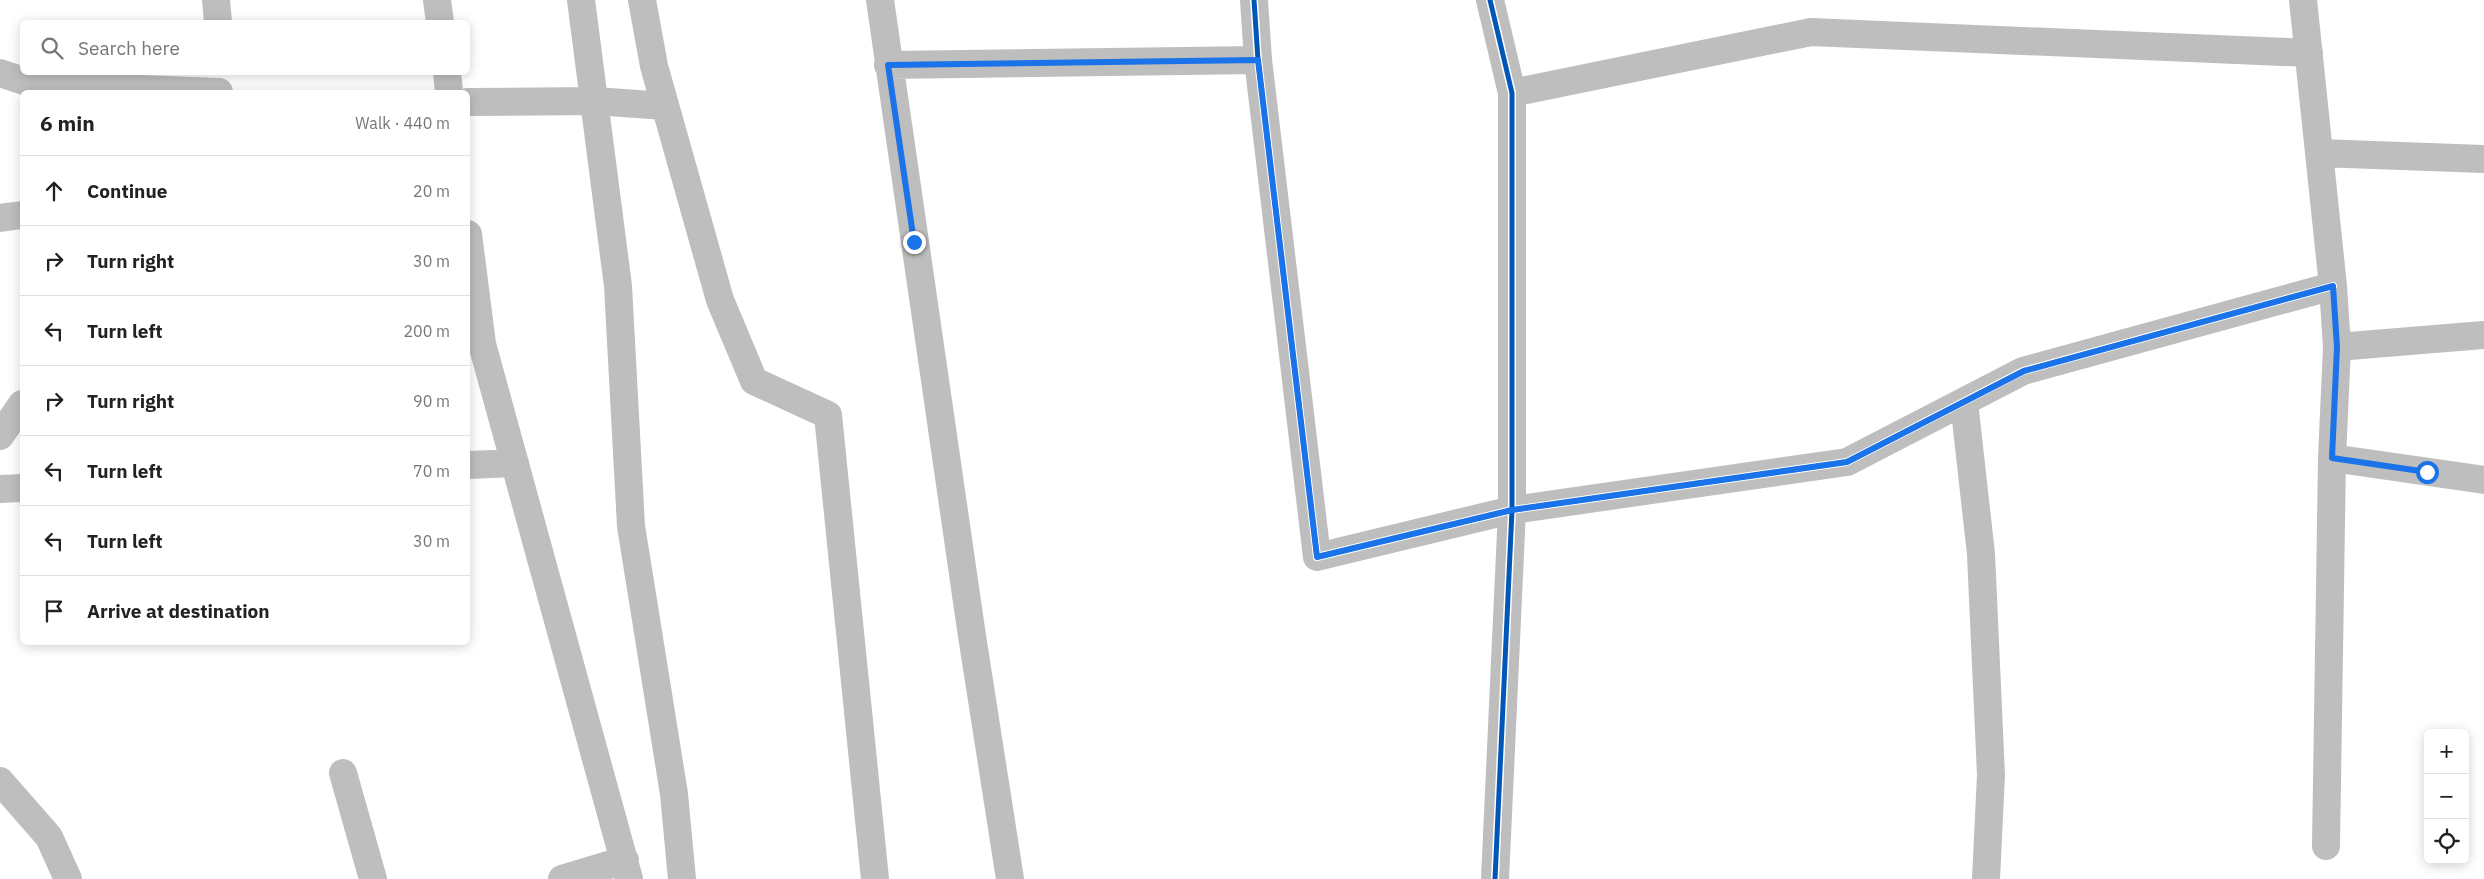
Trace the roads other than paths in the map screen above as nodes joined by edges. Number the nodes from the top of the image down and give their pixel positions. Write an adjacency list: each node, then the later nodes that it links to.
1 (216, 0): 9 (street)
2 (437, 0): 10 (street)
3 (581, 0): 22 (street)
4 (642, 0): 24 (street)
5 (880, 0): 13 (street)
6 (1254, 0): 12 (street)
7 (1490, 0): 21 (street)
8 (2304, 0): 11 (street)
9 (218, 20)
10 (440, 20)
11 (2309, 53): 21 (street); 25 (street)
12 (1258, 60): 13 (street); 42 (street)
13 (888, 65): 52 (street)
14 (0, 73): 17 (street)
15 (223, 75): 19 (street)
16 (447, 75): 20 (street)
17 (37, 89): 18 (street)
18 (98, 90)
19 (225, 90)
20 (449, 90)
21 (1512, 93): 42 (street)
22 (595, 101): 23 (street); 24 (street); 50 (street)
23 (470, 102)
24 (665, 106): 51 (street)
25 (2320, 153): 26 (street); 30 (street)
26 (2484, 159)
27 (20, 215): 28 (street)
28 (0, 218)
29 (470, 250): 37 (street)
30 (2333, 286): 32 (street); 33 (street)
31 (2484, 335): 32 (street)
32 (2337, 347): 36 (street)
33 (1964, 402): 42 (street); 54 (street)
34 (20, 407): 35 (street)
35 (0, 436)
36 (2332, 458): 39 (street); 45 (street)
37 (514, 462): 38 (street); 46 (street)
38 (470, 465)
39 (2484, 480)
40 (20, 488): 41 (street)
41 (0, 489)
42 (1512, 510): 53 (street)
43 (343, 773): 48 (street)
44 (0, 781): 47 (street)
45 (2326, 846)
46 (627, 870): 49 (street)
47 (68, 879)
48 (372, 879)
49 (562, 879)
50 (682, 879)
51 (875, 879)
52 (1010, 879)
53 (1496, 879)
54 (1986, 879)

